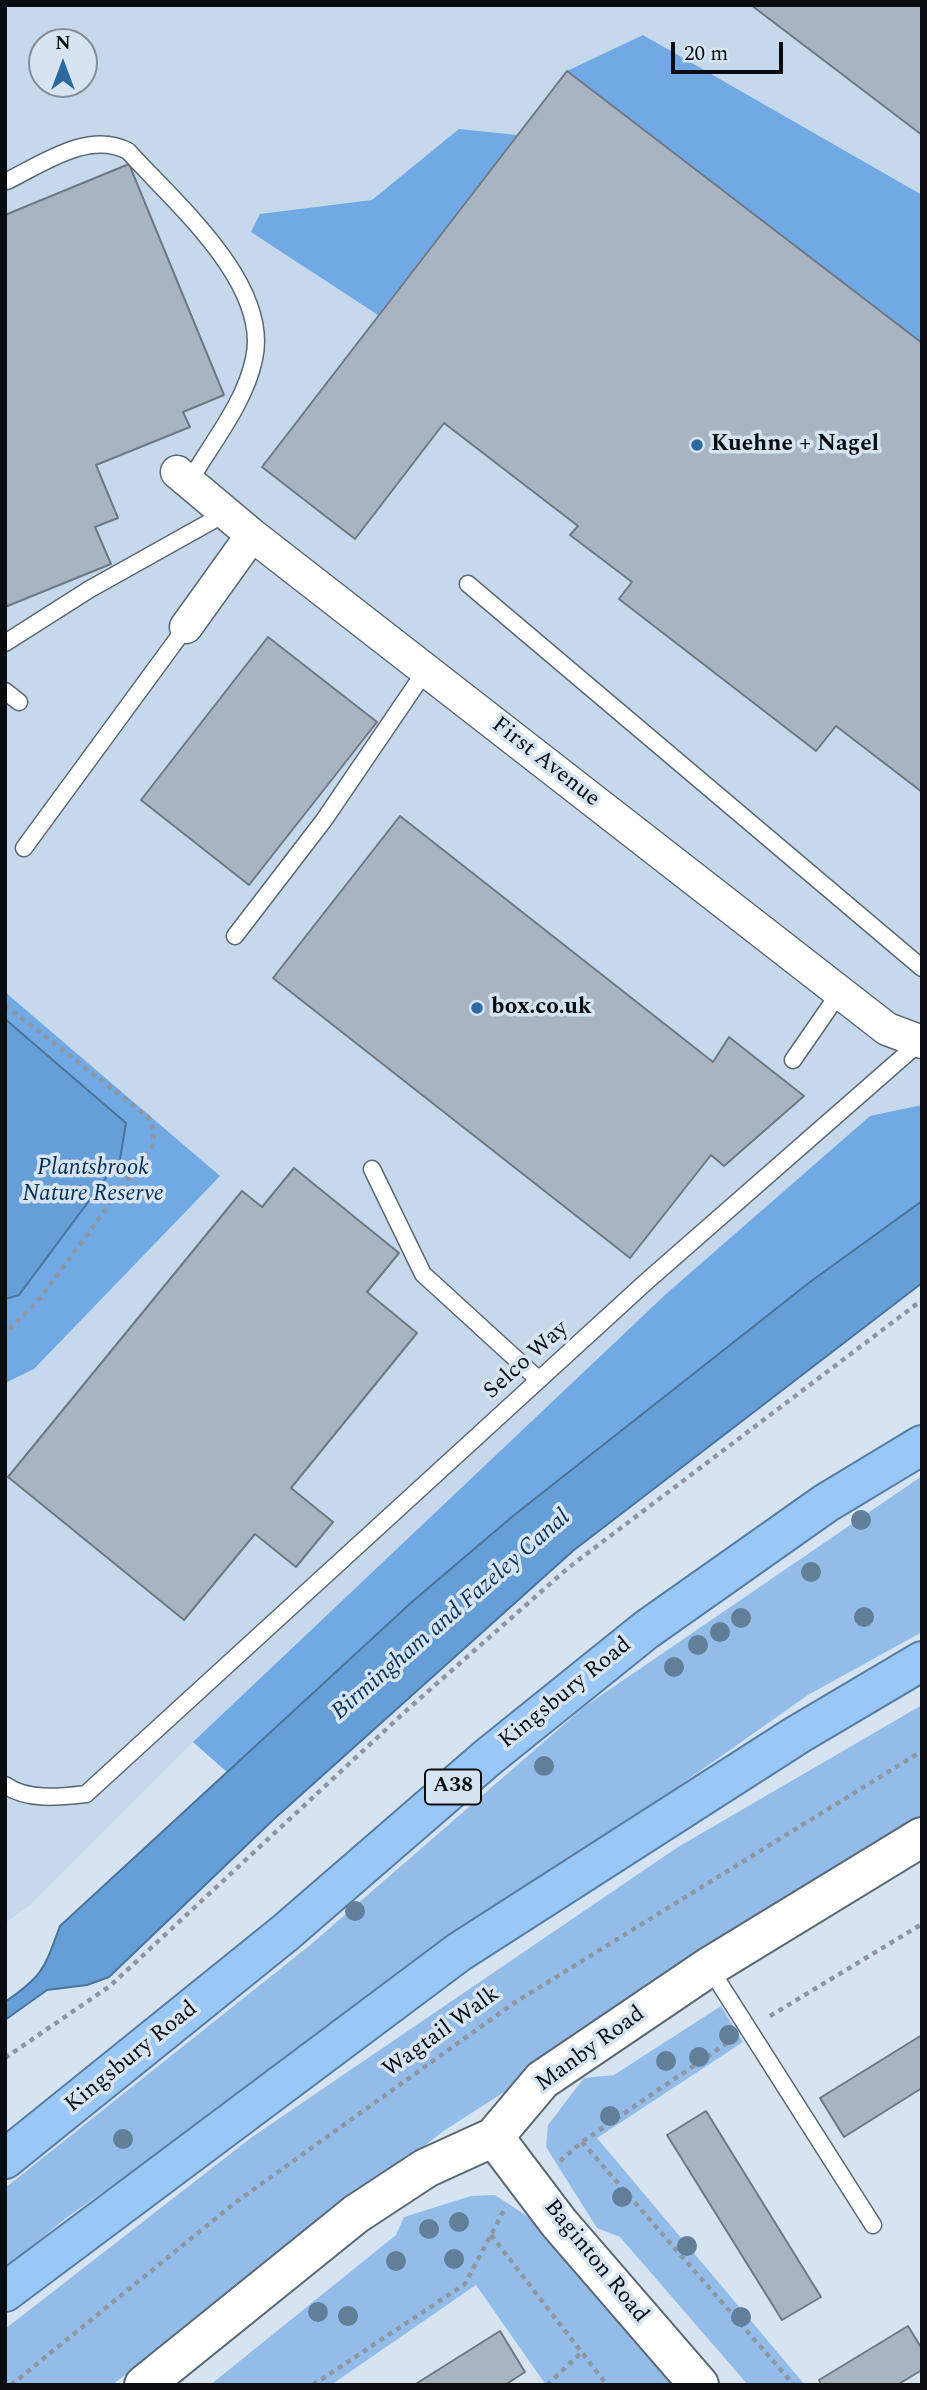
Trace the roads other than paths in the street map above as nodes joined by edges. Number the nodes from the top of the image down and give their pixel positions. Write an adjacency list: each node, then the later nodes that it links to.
1 (7, 181): 2 (lane)
2 (183, 477): 3 (street, First Avenue)
3 (226, 513): 4 (street, First Avenue); 7 (lane)
4 (252, 535): 6 (street); 8 (street, First Avenue)
5 (468, 584): 13 (lane)
6 (186, 627): 11 (lane)
7 (5, 643)
8 (426, 670): 12 (lane); 14 (street, First Avenue)
9 (5, 691): 10 (lane)
10 (19, 702)
11 (23, 848)
12 (235, 936)
13 (922, 968)
14 (840, 992): 15 (street, First Avenue); 16 (lane)
15 (921, 1042): 18 (lane, Selco Way)
16 (793, 1060)
17 (372, 1169): 18 (lane)
18 (539, 1380): 21 (lane, Selco Way)
19 (922, 1445): 25 (highway, Kingsbury Road / A38)
20 (922, 1661): 27 (highway)
21 (8, 1792)
22 (922, 1837): 23 (street, Manby Road)
23 (709, 1967): 24 (street, Manby Road); 26 (lane)
24 (494, 2137): 28 (street, Manby Road); 29 (street, Baginton Road)
25 (5, 2159)
26 (873, 2225)
27 (5, 2292)
28 (144, 2385)
29 (699, 2385)

